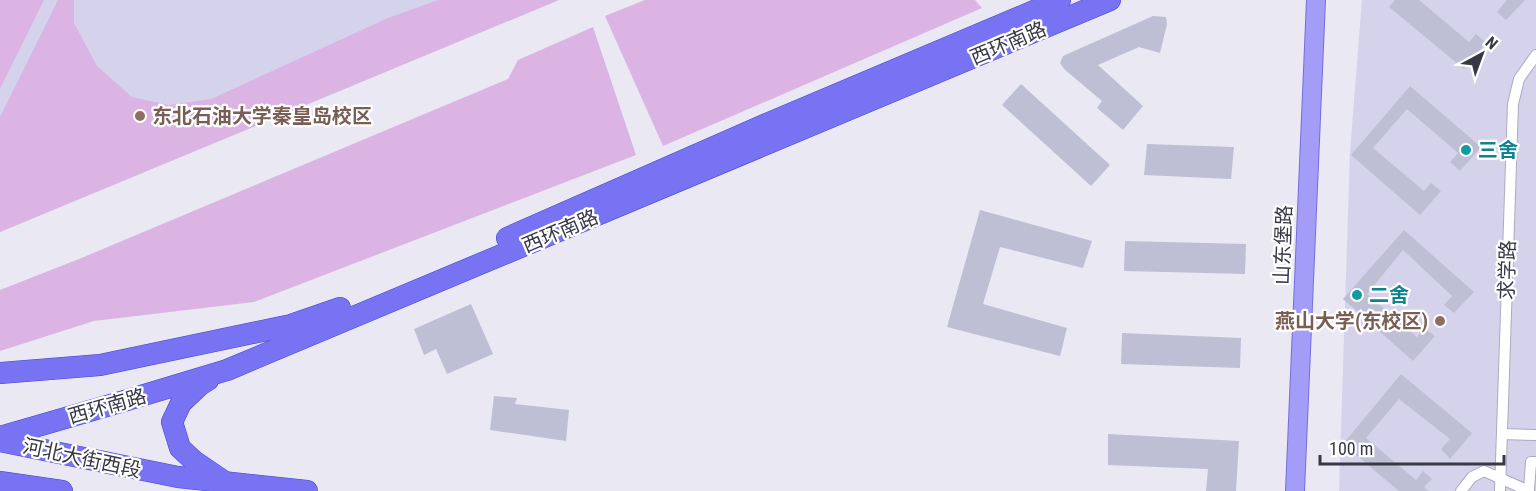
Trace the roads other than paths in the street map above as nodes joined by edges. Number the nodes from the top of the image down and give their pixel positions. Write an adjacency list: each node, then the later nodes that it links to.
1 (1060, 0): 6 (highway, 西环南路)
2 (1110, 0): 5 (highway, 西环南路)
3 (1316, 0): 16 (main road, 山东堡路)
4 (1536, 55): 7 (street, 求学路)
5 (227, 370): 9 (highway, 西环南路); 13 (highway)
6 (0, 373)
7 (1502, 434): 8 (street); 11 (street, 求学路)
8 (1536, 435)
9 (0, 439): 13 (highway, 河北大街西段)
10 (1536, 462): 19 (street)
11 (1500, 478): 17 (street); 18 (street, 求学路); 19 (street)
12 (0, 482): 14 (highway, 河北大街西段)
13 (225, 482): 15 (highway, 河北大街西段)
14 (62, 491)
15 (307, 491)
16 (1295, 491)
17 (1461, 491)
18 (1500, 491)
19 (1529, 491)

